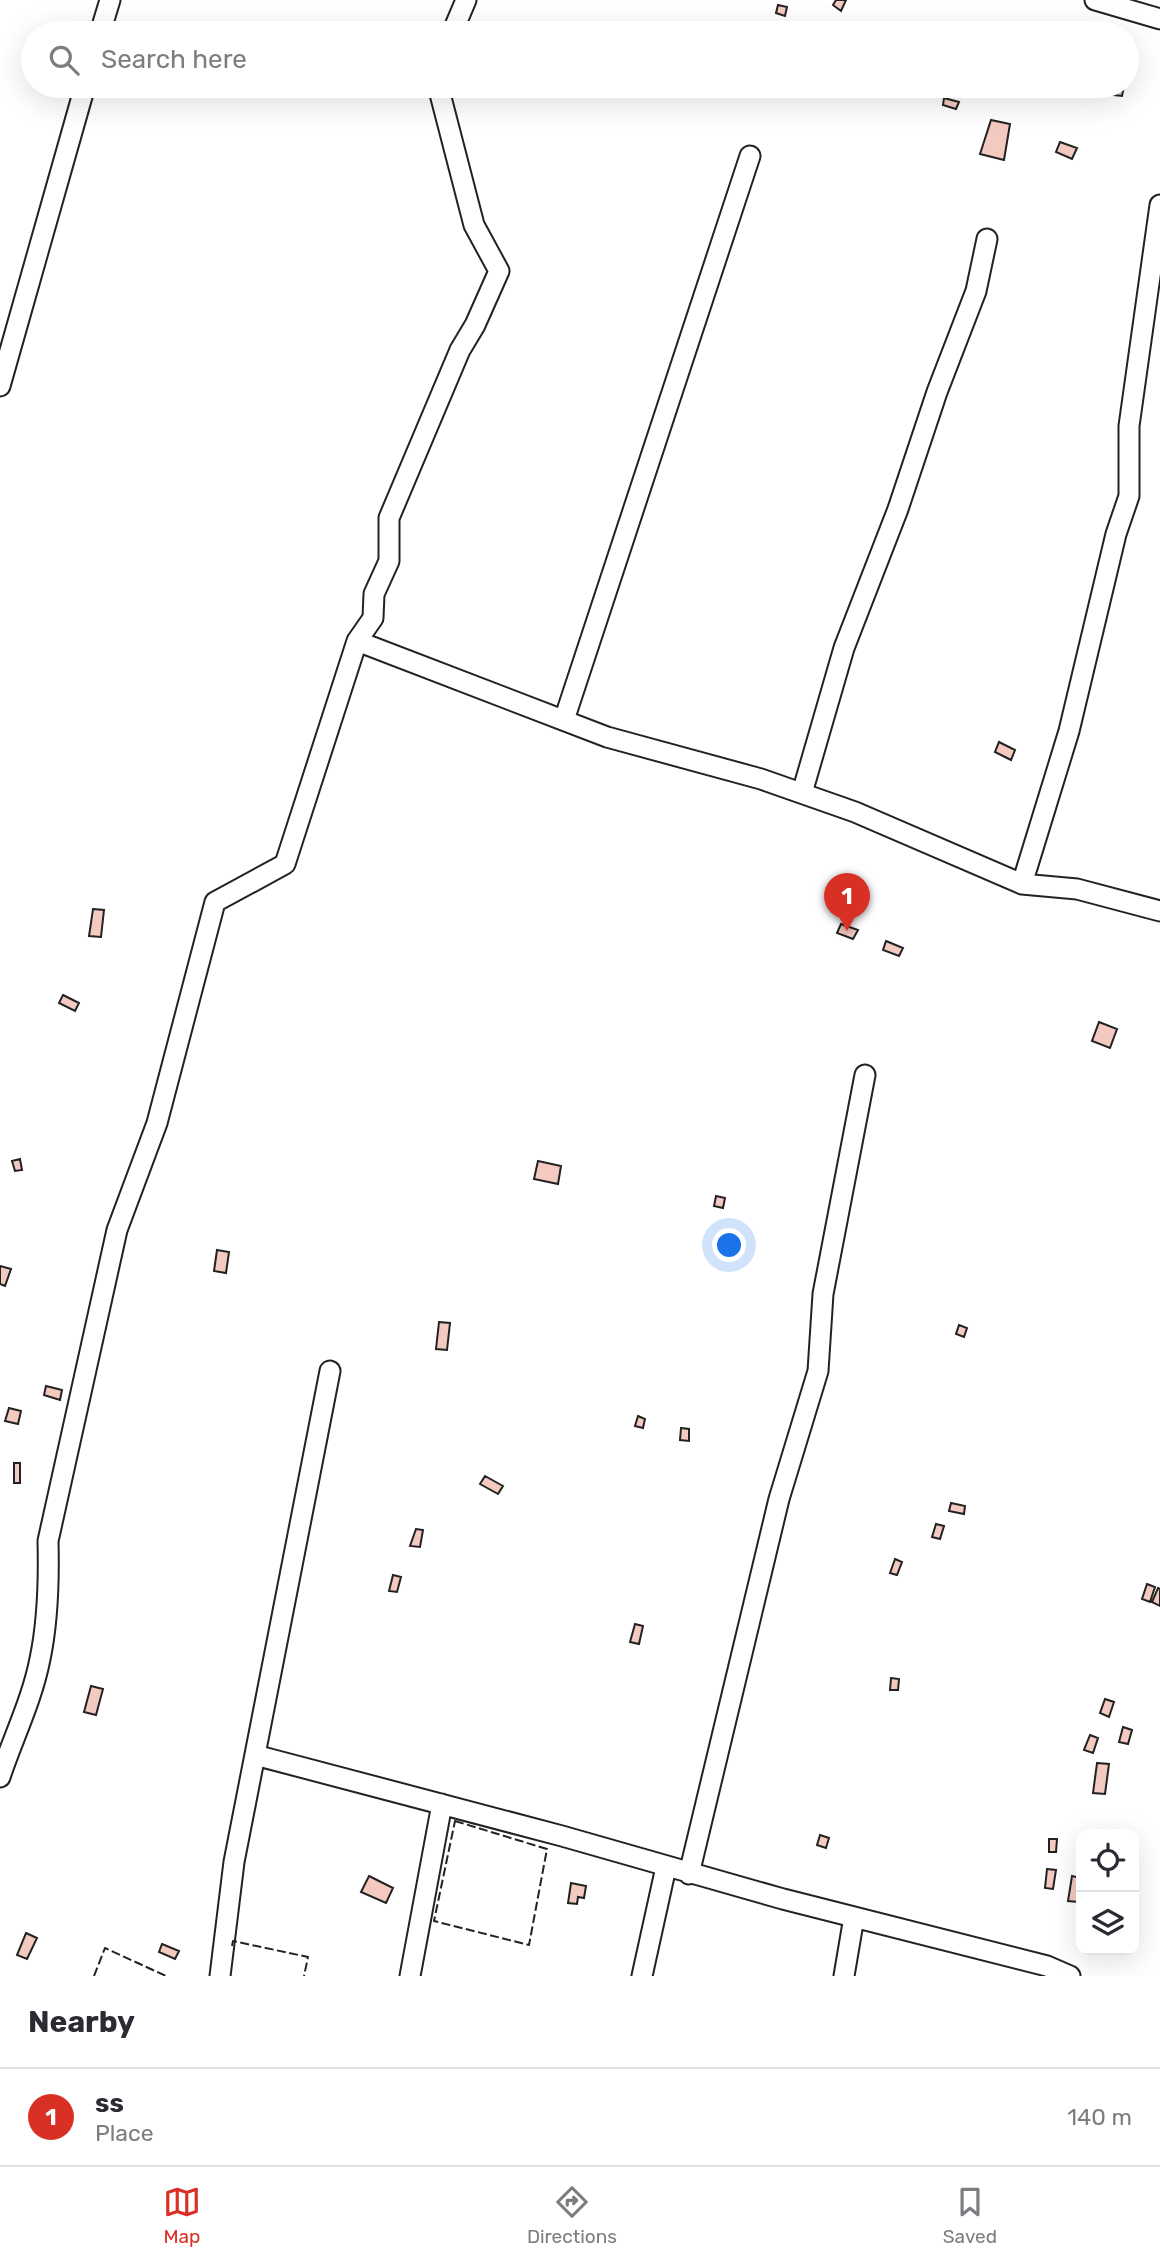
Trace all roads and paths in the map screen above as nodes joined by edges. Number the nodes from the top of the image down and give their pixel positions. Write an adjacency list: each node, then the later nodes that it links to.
1 (110, 0): 5 (street)
2 (466, 0): 6 (street)
3 (1096, 0): 4 (street)
4 (1160, 19)
5 (104, 21)
6 (457, 21)
7 (82, 98): 12 (street)
8 (441, 98): 13 (street)
9 (750, 156): 14 (street)
10 (1160, 205): 16 (street)
11 (987, 239): 15 (street)
12 (0, 386)
13 (357, 641): 14 (street); 21 (street)
14 (564, 720): 15 (street)
15 (802, 793): 16 (street)
16 (1022, 884): 17 (street)
17 (1160, 911)
18 (865, 1075): 24 (street)
19 (330, 1371): 20 (street)
20 (255, 1755): 22 (street); 27 (street)
21 (0, 1777)
22 (442, 1804): 23 (street); 28 (street)
23 (666, 1867): 24 (street); 29 (street)
24 (689, 1874): 25 (street)
25 (855, 1917): 26 (street); 30 (street)
26 (1046, 1971): 31 (street)
27 (220, 1976)
28 (410, 1976)
29 (642, 1976)
30 (844, 1976)
31 (1070, 1976)

